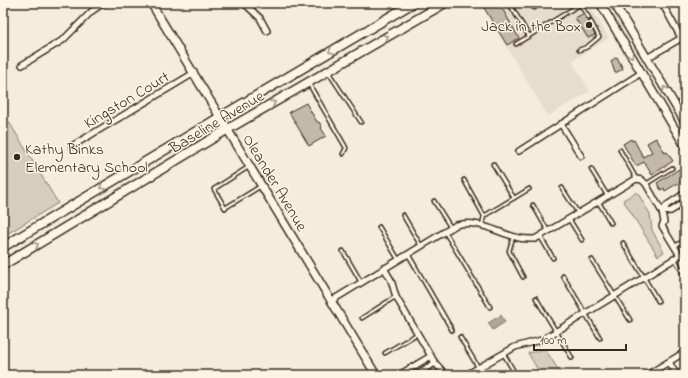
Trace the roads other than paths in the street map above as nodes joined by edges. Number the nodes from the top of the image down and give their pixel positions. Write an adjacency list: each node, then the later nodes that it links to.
1 (104, 3): 22 (street)
2 (151, 3): 24 (street, Oleander Avenue)
3 (244, 3): 15 (street)
4 (413, 3): 27 (main road, Baseline Avenue, one-way to 27)
5 (445, 3): 23 (main road, Baseline Avenue, one-way to 5)
6 (509, 3): 16 (lane)
7 (542, 3): 12 (lane)
8 (580, 3): 13 (lane); 16 (lane)
9 (600, 3): 25 (street, one-way to 25)
10 (614, 3): 21 (street)
11 (662, 3): 17 (street)
12 (534, 8)
13 (589, 18)
14 (591, 22): 20 (lane)
15 (267, 31)
16 (529, 36): 18 (lane)
17 (683, 37): 19 (street); 21 (street)
18 (516, 44)
19 (685, 45)
20 (579, 50)
21 (647, 58): 29 (street, one-way to 21)
22 (22, 65)
23 (328, 71): 26 (main road, Baseline Avenue); 28 (lane)
24 (194, 73): 27 (street, Oleander Avenue); 32 (street, Kingston Court)
25 (641, 73): 30 (street); 33 (street)
26 (308, 82): 31 (main road, Baseline Avenue, one-way to 26); 36 (lane)
27 (220, 117): 31 (street, Oleander Avenue); 70 (main road, Baseline Avenue, one-way to 70)
28 (361, 122)
29 (685, 122)
30 (561, 124): 35 (street); 37 (street)
31 (228, 130): 39 (street, Oleander Avenue); 80 (main road, Baseline Avenue, one-way to 31)
32 (72, 146)
33 (685, 146)
34 (620, 150): 42 (lane)
35 (518, 151)
36 (343, 154)
37 (581, 156)
38 (493, 164): 50 (lane)
39 (250, 166): 45 (street, Oleander Avenue); 45 (lane)
40 (672, 168): 44 (lane)
41 (591, 169): 49 (lane)
42 (636, 178): 44 (street); 49 (street)
43 (464, 180): 58 (lane)
44 (646, 184): 55 (street)
45 (262, 186): 90 (street, Oleander Avenue)
46 (562, 188): 56 (lane)
47 (529, 189): 50 (lane)
48 (685, 193): 55 (street)
49 (608, 196): 52 (street)
50 (514, 198): 58 (lane)
51 (434, 201): 63 (lane)
52 (598, 201): 56 (street); 60 (lane)
53 (685, 202): 55 (street)
54 (533, 205): 64 (lane)
55 (662, 212): 73 (street)
56 (578, 213): 59 (street)
57 (404, 215): 72 (lane)
58 (484, 216): 61 (lane)
59 (569, 219): 64 (street); 68 (lane)
60 (611, 223)
61 (482, 225): 63 (street); 66 (street)
62 (379, 227): 77 (lane)
63 (451, 228): 65 (street)
64 (548, 231): 67 (street)
65 (445, 232): 72 (street); 92 (lane)
66 (513, 236): 67 (street); 83 (lane)
67 (540, 236): 76 (lane)
68 (582, 240)
69 (685, 240): 73 (lane)
70 (4, 243)
71 (622, 243): 84 (lane)
72 (421, 246): 75 (street)
73 (674, 247): 78 (street)
74 (343, 251): 86 (lane)
75 (408, 254): 77 (street); 96 (lane)
76 (553, 258)
77 (398, 259): 81 (street)
78 (674, 259): 84 (street); 85 (lane)
79 (592, 260): 87 (lane)
80 (3, 266)
81 (384, 268): 86 (street); 88 (street)
82 (563, 276): 93 (lane)
83 (523, 277)
84 (644, 277): 87 (street); 91 (lane)
85 (685, 277)
86 (362, 282): 90 (street)
87 (615, 295): 93 (street); 95 (lane)
88 (396, 297): 94 (lane); 98 (street)
89 (536, 298): 97 (lane)
90 (331, 301): 110 (street, Oleander Avenue)
91 (658, 301)
92 (490, 307)
93 (586, 313): 97 (street); 100 (lane)
94 (362, 318)
95 (630, 320)
96 (452, 330)
97 (557, 331): 103 (street); 105 (lane)
98 (418, 334): 102 (lane); 104 (street)
99 (460, 337): 108 (lane)
100 (600, 338)
101 (685, 352): 106 (street)
102 (385, 353)
103 (502, 353): 108 (street); 115 (lane)
104 (431, 356): 107 (street); 109 (street)
105 (572, 358)
106 (669, 362): 116 (street); 117 (street)
107 (435, 363): 112 (street); 113 (street)
108 (478, 367): 114 (street)
109 (408, 373): 111 (street)
110 (376, 375)
111 (399, 375)
112 (416, 375)
113 (446, 375)
114 (466, 375)
115 (516, 375)
116 (647, 375)
117 (677, 375)

